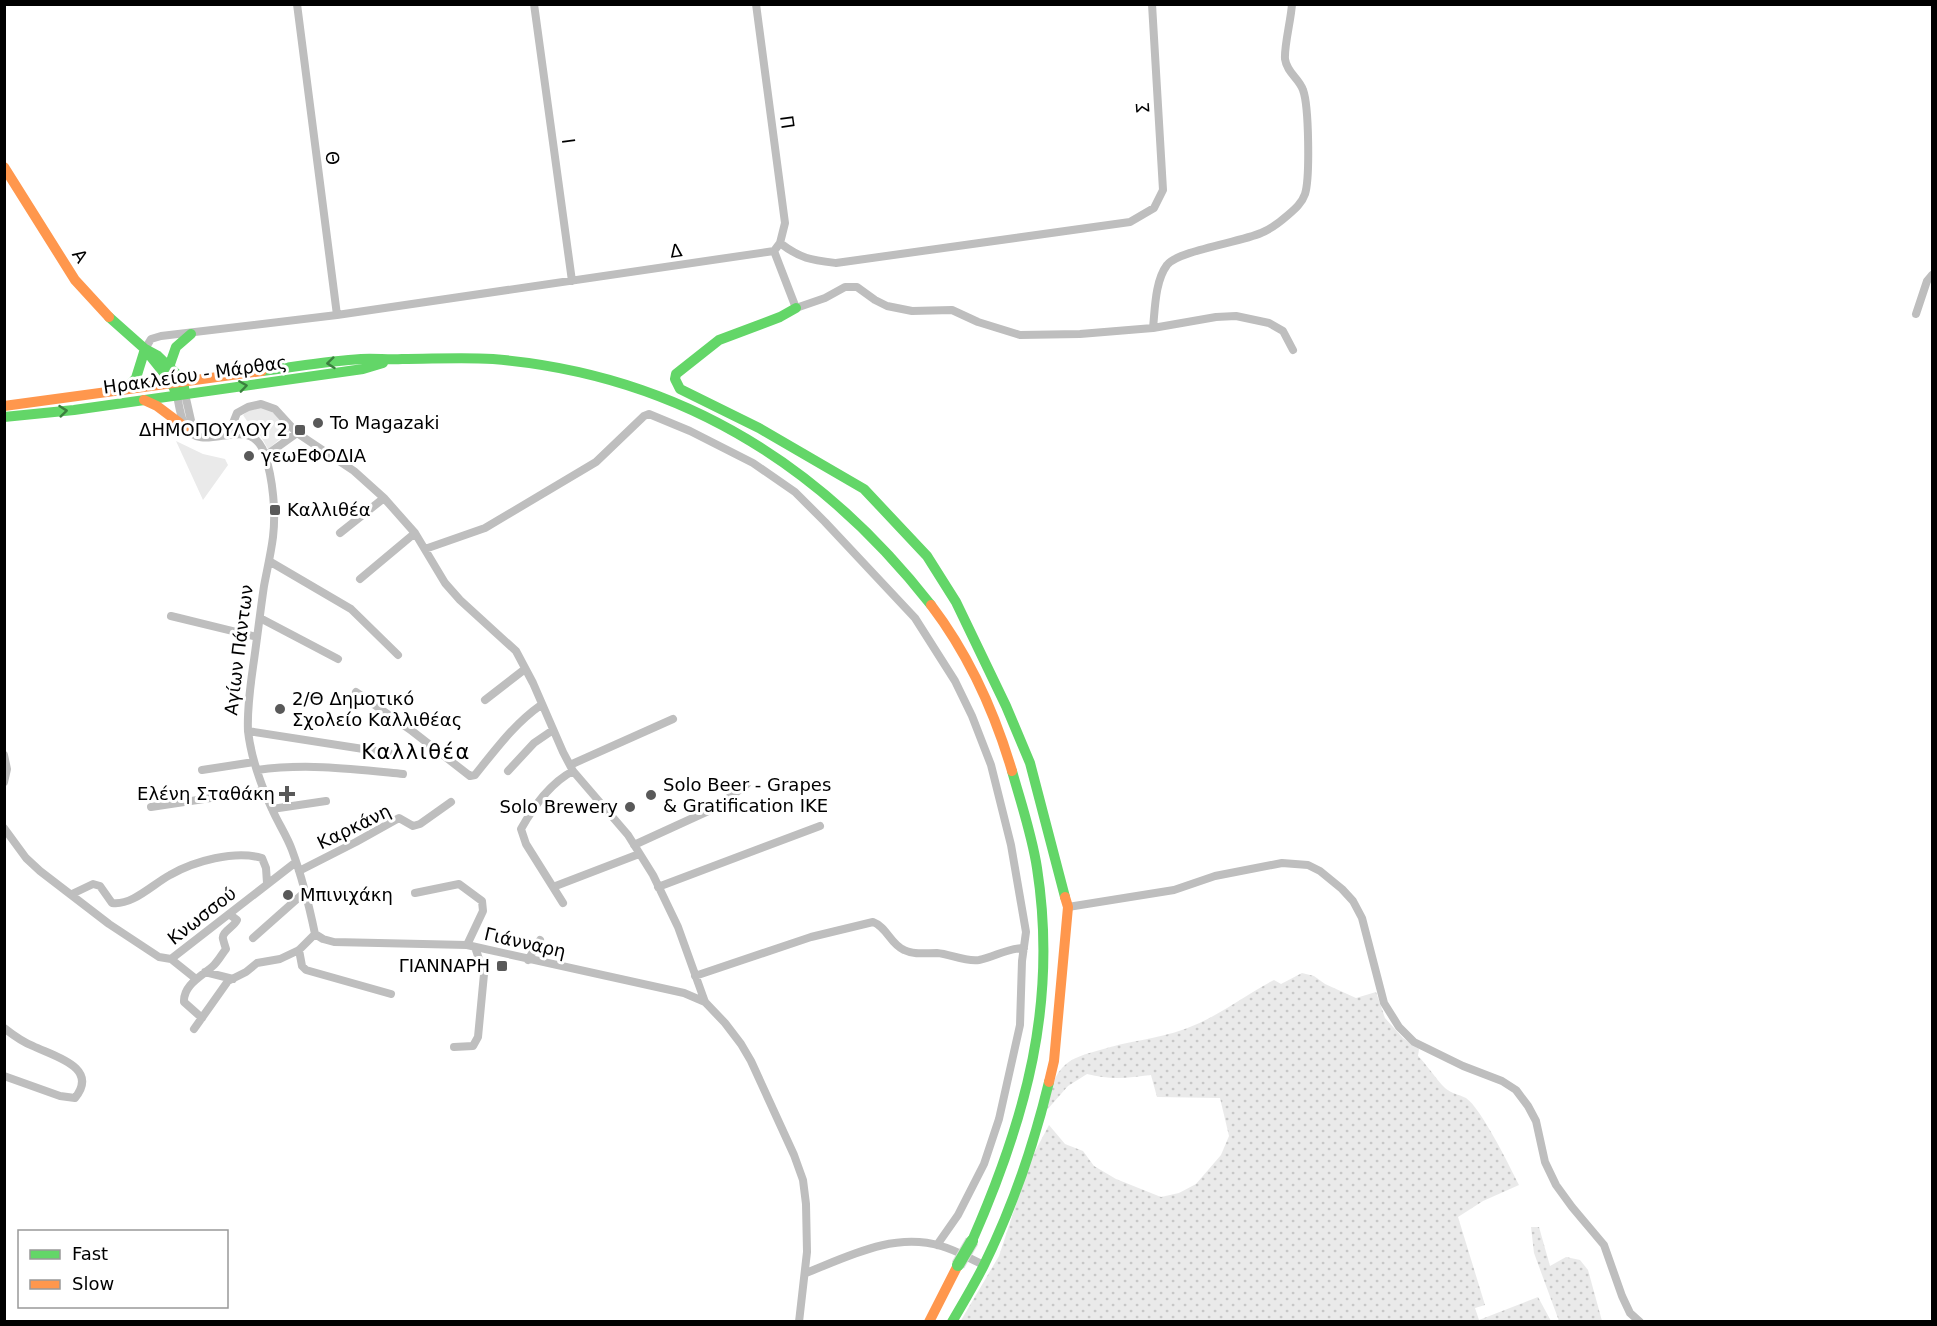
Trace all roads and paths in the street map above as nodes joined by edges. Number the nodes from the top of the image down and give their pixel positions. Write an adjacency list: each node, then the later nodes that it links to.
1 (297, 4): 13 (street, Θ)
2 (534, 4): 10 (street, Ι)
3 (756, 4): 7 (street, Π)
4 (1152, 4): 7 (street, Σ)
5 (1292, 4): 14 (street)
6 (4, 167): 16 (main road, Α)
7 (780, 243): 8 (street)
8 (774, 251): 10 (street, Δ); 11 (street)
9 (1932, 275): 12 (street)
10 (573, 281): 13 (street, Δ)
11 (796, 308): 14 (street); 75 (main road)
12 (1916, 314)
13 (337, 315): 15 (street, Δ)
14 (1153, 328): 17 (street)
15 (190, 334): 16 (street, Δ); 19 (main road)
16 (145, 349): 19 (main road, Α); 20 (main road, Α); 21 (main road)
17 (1293, 350)
18 (389, 361): 20 (main road, Ηρακλείου - Μάρθας, one-way to 20); 22 (main road, Ηρακλείου - Μάρθας, one-way to 18); 100 (main road, Ηρακλείου - Μάρθας, bridge)
19 (169, 367): 20 (main road, Α)
20 (178, 381): 21 (main road, Ηρακλείου - Μάρθας); 22 (main road)
21 (127, 388): 24 (main road, Ηρακλείου - Μάρθας)
22 (181, 394): 23 (main road, Ηρακλείου - Μάρθας); 26 (street); 29 (street)
23 (144, 400): 25 (main road, Ηρακλείου - Μάρθας, one-way to 23); 26 (main road)
24 (4, 406)
25 (4, 417)
26 (185, 427): 29 (street)
27 (232, 433): 28 (street); 29 (street); 30 (street)
28 (297, 433): 30 (street); 31 (street)
29 (197, 435)
30 (266, 456): 35 (street, Αγίων Πάντων)
31 (384, 498): 32 (street); 33 (street)
32 (340, 533)
33 (416, 533): 34 (street); 36 (street)
34 (425, 549): 42 (street); 81 (street)
35 (269, 561): 38 (street, Αγίων Πάντων); 40 (street)
36 (360, 579)
37 (171, 616): 39 (street)
38 (260, 618): 39 (street, Αγίων Πάντων); 41 (street)
39 (257, 637): 48 (street, Αγίων Πάντων)
40 (398, 655)
41 (338, 659)
42 (525, 669): 44 (street); 45 (street)
43 (356, 692): 45 (street)
44 (485, 699)
45 (542, 705): 47 (street)
46 (673, 719): 52 (street)
47 (553, 730): 52 (street); 54 (street)
48 (248, 731): 49 (street); 51 (street, Αγίων Πάντων)
49 (389, 753)
50 (4, 755): 56 (street)
51 (255, 766): 53 (street); 55 (street); 58 (street, Αγίων Πάντων)
52 (572, 768): 65 (street); 69 (street)
53 (202, 770)
54 (508, 771)
55 (403, 774)
56 (4, 782)
57 (747, 784): 65 (street)
58 (264, 790): 61 (street); 62 (street, Αγίων Πάντων)
59 (326, 801): 62 (street)
60 (451, 802): 67 (street, Καρκάνη)
61 (151, 807)
62 (272, 809): 67 (street, Αγίων Πάντων)
63 (820, 826): 70 (street)
64 (4, 828): 72 (street, Κνωσσού)
65 (634, 845): 66 (street)
66 (639, 854): 69 (street); 70 (street)
67 (297, 866): 68 (street, Κνωσσού); 71 (street, Αγίων Πάντων)
68 (267, 884): 72 (street); 76 (street, Κνωσσού)
69 (553, 887): 74 (street)
70 (658, 887): 86 (street)
71 (306, 891): 77 (street, Αγίων Πάντων); 78 (street)
72 (69, 892): 83 (street, Κνωσσού)
73 (415, 893): 80 (street)
74 (563, 903)
75 (1068, 907): 97 (main road); 102 (street)
76 (230, 914): 83 (street, Κνωσσού); 85 (street)
77 (315, 933): 80 (street, Γιάνναρη); 82 (street)
78 (253, 938)
79 (540, 940): 84 (street)
80 (471, 946): 84 (street, Γιάνναρη); 94 (street)
81 (1024, 948): 86 (street); 96 (street)
82 (299, 950): 88 (street); 89 (street)
83 (171, 959): 87 (street)
84 (528, 960): 90 (street, Γιάνναρη)
85 (205, 972): 87 (street); 88 (street)
86 (695, 976): 90 (street)
87 (196, 979): 91 (street)
88 (233, 979): 91 (street)
89 (391, 994)
90 (705, 1002): 98 (street)
91 (202, 1018): 93 (street)
92 (4, 1028): 95 (street)
93 (194, 1029)
94 (454, 1047)
95 (4, 1076)
96 (937, 1245): 97 (street); 98 (street)
97 (984, 1265): 101 (main road)
98 (806, 1273): 99 (street)
99 (799, 1322)
100 (929, 1322)
101 (952, 1322)
102 (1640, 1322)

